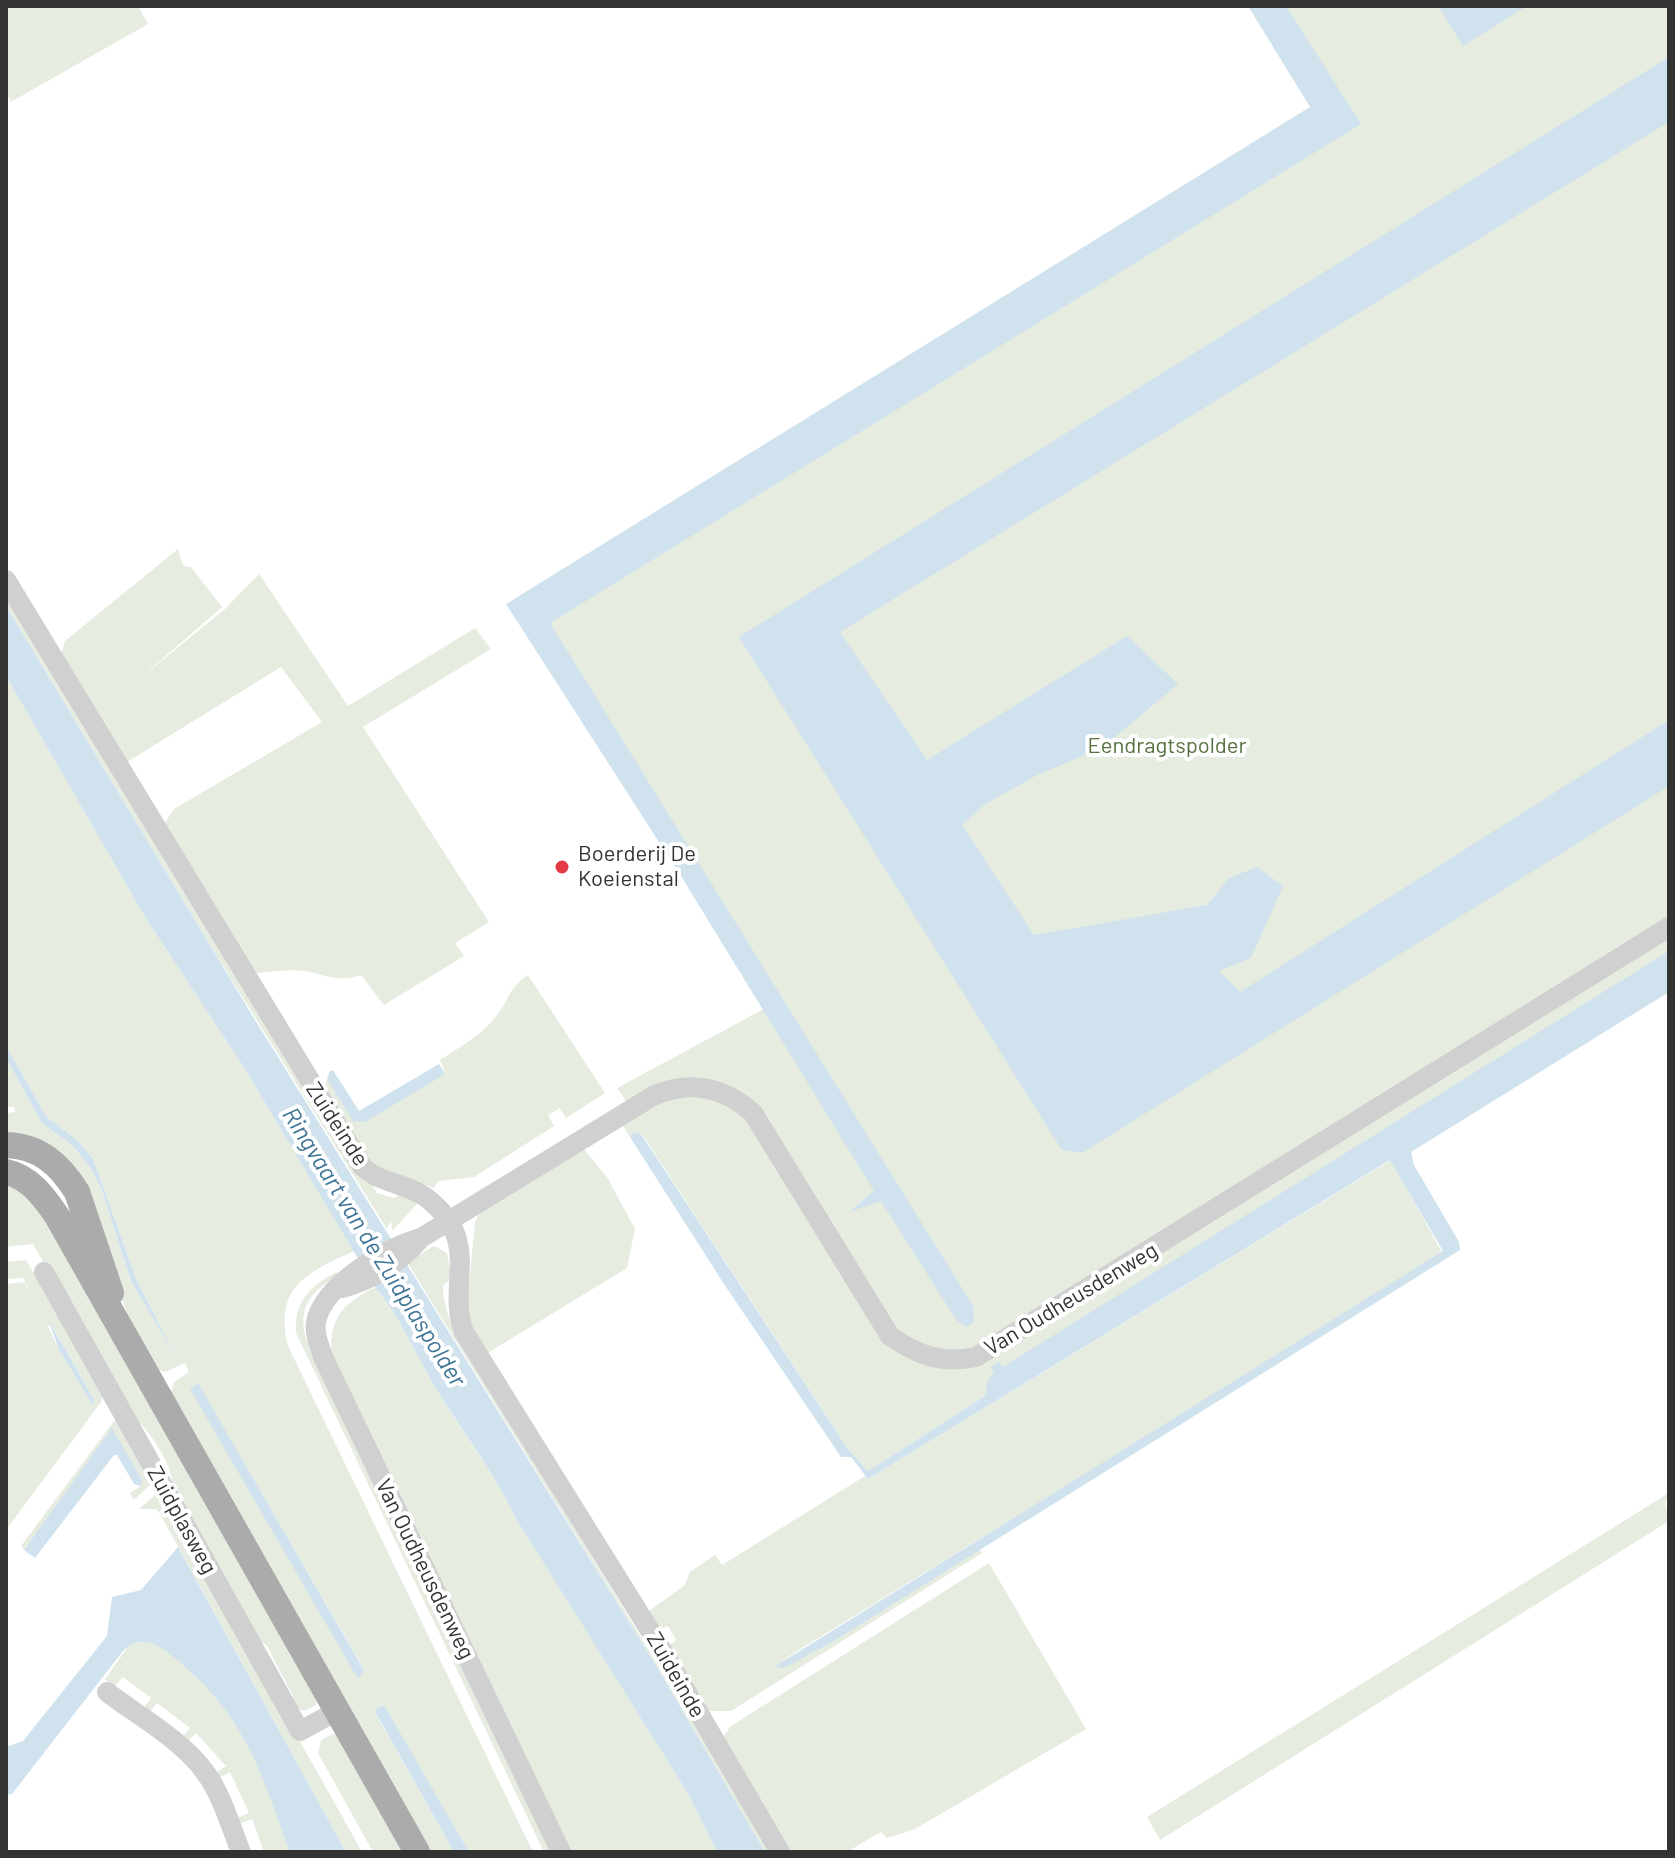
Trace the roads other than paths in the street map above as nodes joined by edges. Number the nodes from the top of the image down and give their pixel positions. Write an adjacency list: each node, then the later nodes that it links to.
1 (6, 580): 5 (street, Zuideinde)
2 (1669, 927): 5 (street, Van Oudheusdenweg)
3 (6, 1145): 7 (main road, Zuidplasweg)
4 (6, 1172): 7 (main road, Zuidplasweg)
5 (448, 1222): 12 (street, Van Oudheusdenweg); 13 (street, Zuideinde)
6 (44, 1272): 9 (street, Zuidplasweg)
7 (118, 1321): 9 (main road, Zuidplasweg)
8 (107, 1692): 10 (street)
9 (337, 1711): 11 (main road, Zuidplasweg)
10 (241, 1852)
11 (417, 1852)
12 (561, 1852)
13 (780, 1852)

